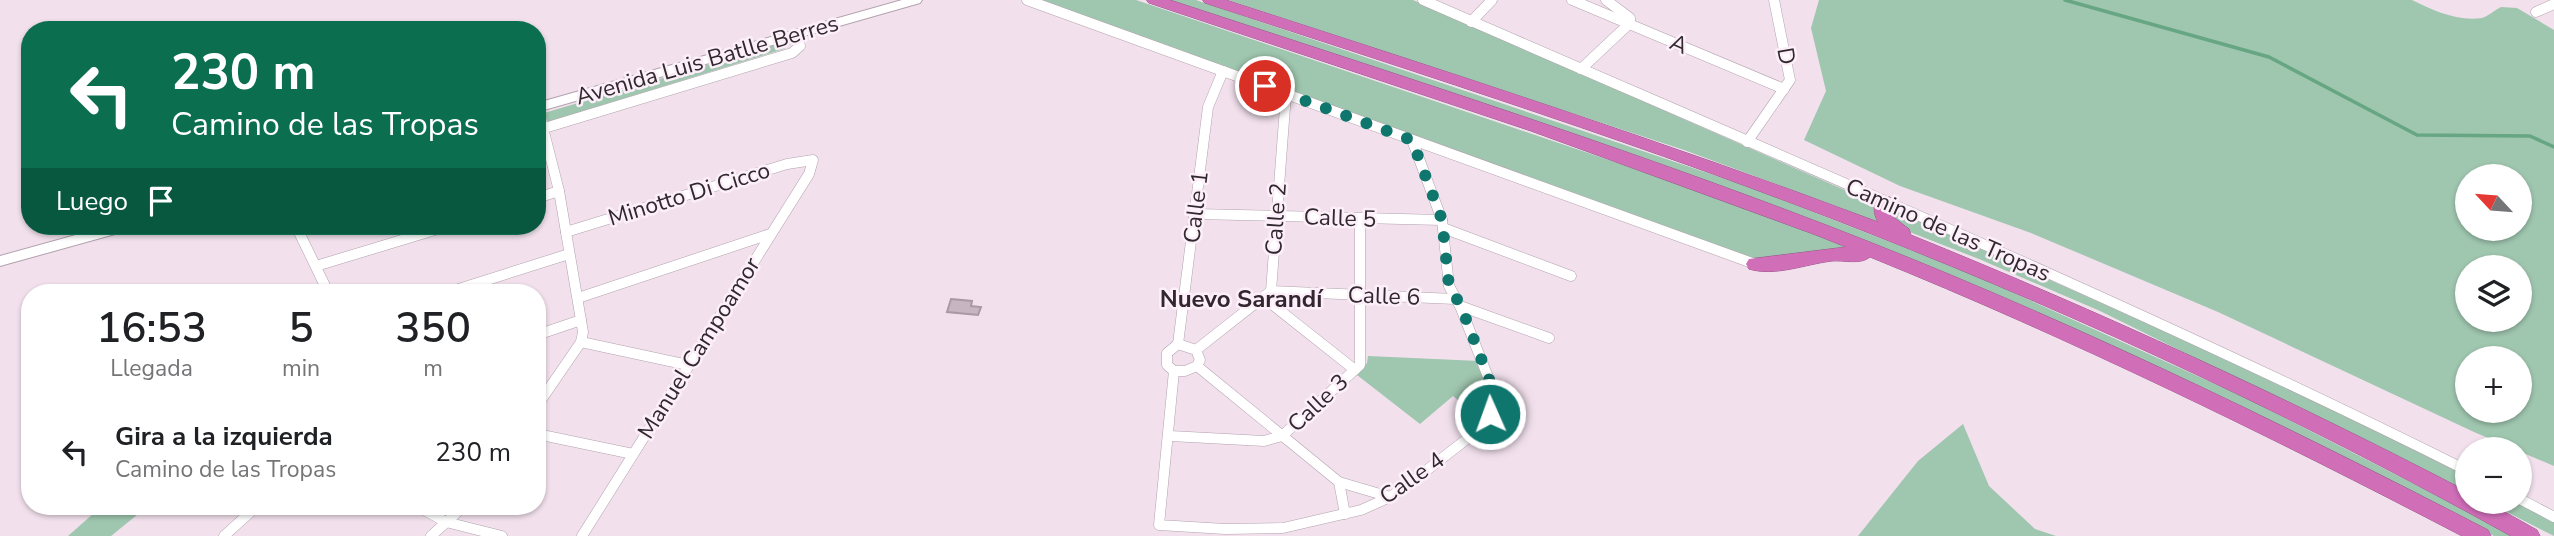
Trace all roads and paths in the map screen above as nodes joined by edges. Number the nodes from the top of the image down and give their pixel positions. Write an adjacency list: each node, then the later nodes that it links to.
1 (916, 0): 14 (main road, Avenida Luis Batlle Berres)
2 (1027, 0): 16 (street)
3 (1154, 0): 44 (highway)
4 (1210, 0): 40 (highway)
5 (1423, 0): 12 (street, Camino de las Tropas)
6 (1492, 0): 12 (street)
7 (1572, 0): 13 (street, A)
8 (1606, 0): 13 (street)
9 (1774, 0): 18 (street, D)
10 (2554, 4): 11 (street)
11 (2536, 12)
12 (1471, 22): 15 (street, Camino de las Tropas)
13 (1630, 23): 15 (street); 18 (street, A)
14 (797, 34): 17 (main road, Avenida Luis Batlle Berres); 19 (street)
15 (1581, 69): 24 (street, Camino de las Tropas)
16 (1223, 71): 20 (street); 30 (street, Calle 1)
17 (656, 74): 19 (street); 21 (main road, Avenida Luis Batlle Berres)
18 (1784, 89): 24 (street, D)
19 (661, 92): 22 (street)
20 (1286, 94): 23 (street); 31 (street, Calle 2)
21 (546, 105)
22 (546, 127)
23 (1412, 140): 33 (street, Calle 4); 42 (street)
24 (1747, 142): 29 (street, Camino de las Tropas)
25 (546, 149): 27 (street)
26 (813, 160): 34 (street, Minotto Di Cicco); 35 (street, Manuel Campoamor)
27 (559, 191): 28 (street); 34 (street)
28 (546, 195)
29 (1884, 201): 40 (highway); 67 (street, Camino de las Tropas)
30 (1196, 214): 31 (street, Calle 5); 56 (street, Calle 1)
31 (1277, 216): 32 (street, Calle 5); 48 (street, Calle 2)
32 (1360, 219): 33 (street, Calle 5); 49 (street, Calle 3)
33 (1443, 224): 45 (street, Calle 5); 51 (street, Calle 4)
34 (566, 232): 39 (street)
35 (772, 233): 50 (street); 58 (street, Manuel Campoamor)
36 (94, 235): 41 (main road)
37 (300, 235): 43 (street)
38 (418, 235): 43 (street)
39 (569, 254): 47 (street); 50 (street)
40 (1943, 256): 69 (highway)
41 (0, 261)
42 (1755, 264): 44 (highway)
43 (316, 266): 46 (street)
44 (1914, 268): 83 (highway)
45 (1571, 276)
46 (324, 284)
47 (474, 284)
48 (1268, 295): 49 (street, Calle 6); 57 (street); 60 (street)
49 (1358, 295): 51 (street, Calle 6); 60 (street, Calle 3)
50 (578, 298): 52 (street)
51 (1458, 303): 54 (street, Calle 6); 70 (street, Calle 4)
52 (582, 320): 53 (street); 55 (street)
53 (546, 332)
54 (1549, 338)
55 (581, 342): 58 (street); 62 (street)
56 (1178, 344): 57 (street); 61 (street)
57 (1196, 350): 59 (street)
58 (688, 365): 66 (street, Manuel Campoamor)
59 (1197, 366): 61 (street); 65 (street)
60 (1355, 370): 65 (street, Calle 3)
61 (1174, 371): 64 (street)
62 (546, 393)
63 (546, 436): 66 (street)
64 (1170, 436): 65 (street, Calle 3); 72 (street, Calle 4)
65 (1282, 436): 68 (street)
66 (633, 454): 82 (street, Manuel Campoamor)
67 (2455, 465)
68 (1339, 482): 70 (street); 72 (street)
69 (2455, 495)
70 (1390, 496): 72 (street, Calle 4)
71 (2532, 505): 77 (street)
72 (1345, 514)
73 (2490, 514): 84 (highway)
74 (247, 515): 79 (street)
75 (433, 515): 78 (street)
76 (454, 515): 78 (street)
77 (2554, 517)
78 (446, 522): 80 (street); 81 (street)
79 (224, 536)
80 (431, 536)
81 (502, 536)
82 (582, 536)
83 (2481, 536)
84 (2530, 536)

